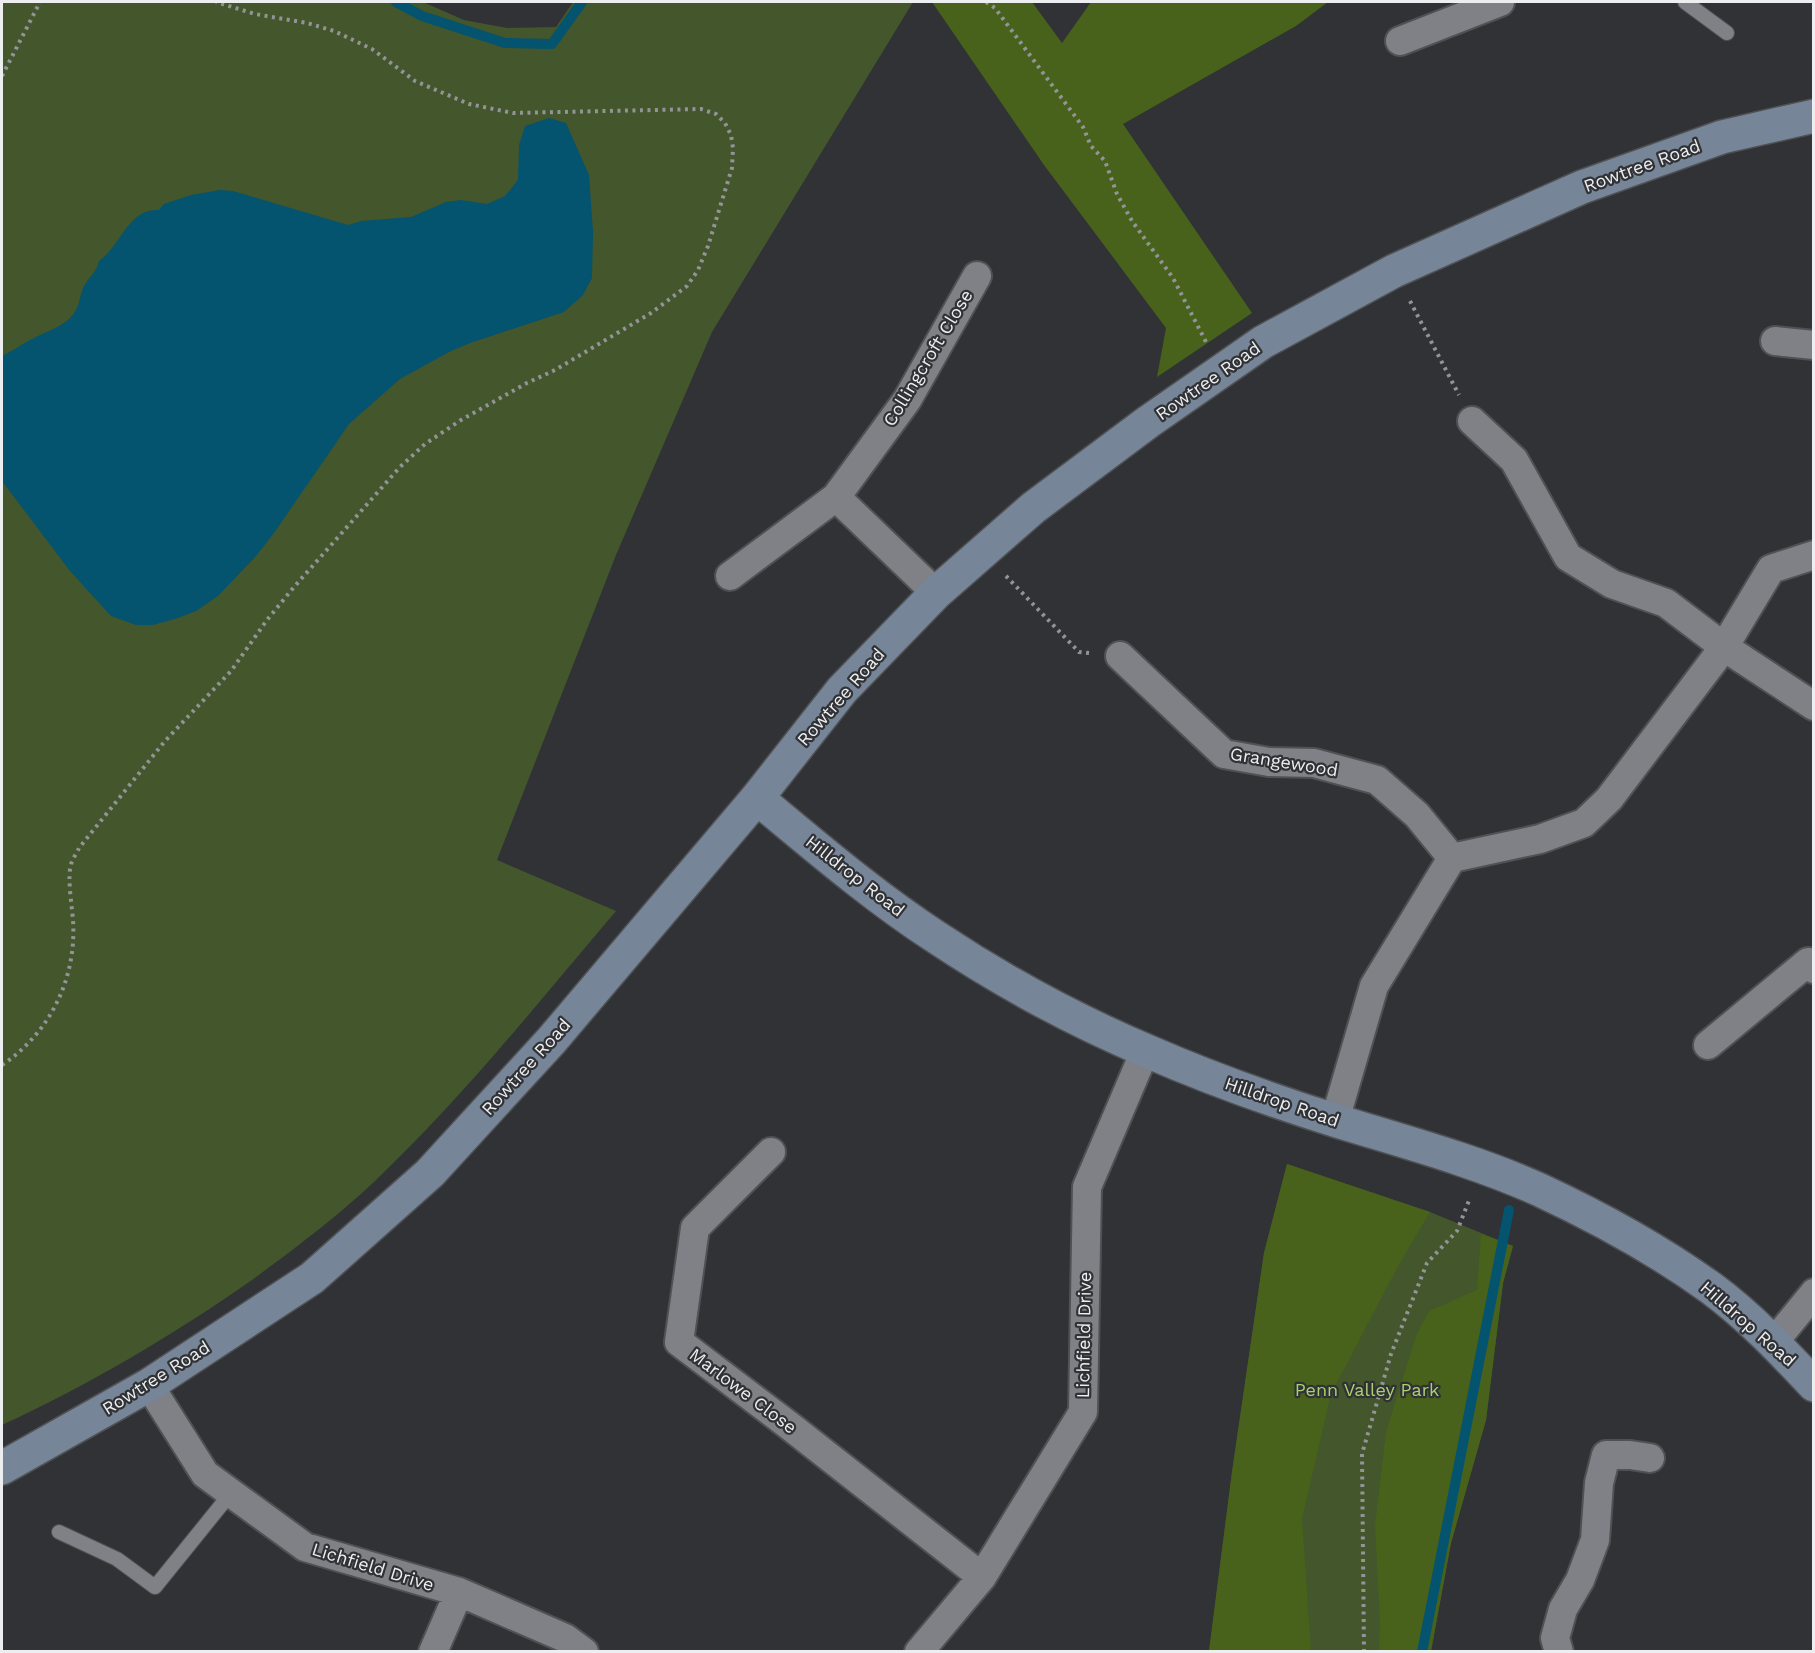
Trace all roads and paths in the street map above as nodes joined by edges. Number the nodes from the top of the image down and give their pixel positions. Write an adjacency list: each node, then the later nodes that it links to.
1 (40, 2): 8 (path)
2 (216, 2): 29 (path)
3 (986, 2): 14 (path)
4 (1500, 2): 7 (street)
5 (1685, 2): 6 (lane)
6 (1727, 33)
7 (1400, 41)
8 (2, 76)
9 (1814, 116): 10 (street, Rowtree Road)
10 (1394, 271): 14 (street, Rowtree Road); 15 (path)
11 (977, 276): 16 (street, Collingcroft Close)
12 (1775, 341): 13 (street)
13 (1814, 345)
14 (1218, 373): 17 (street, Rowtree Road)
15 (1472, 421): 21 (street)
16 (836, 497): 19 (street, Collingcroft Close); 20 (street)
17 (982, 552): 20 (street, Rowtree Road); 22 (path)
18 (1814, 555): 21 (street)
19 (730, 576)
20 (936, 592): 24 (street, Rowtree Road)
21 (1724, 647): 23 (street); 25 (street)
22 (1120, 656): 25 (street, Grangewood)
23 (1814, 706)
24 (757, 798): 28 (street, Hilldrop Road); 35 (street, Rowtree Road)
25 (1452, 858): 30 (street)
26 (1814, 969): 27 (street)
27 (1708, 1045)
28 (1145, 1051): 30 (street, Hilldrop Road); 41 (street, Lichfield Drive)
29 (2, 1065)
30 (1335, 1120): 34 (street, Hilldrop Road)
31 (771, 1152): 41 (street, Marlowe Close)
32 (1457, 1231): 46 (path)
33 (1814, 1293): 34 (street)
34 (1774, 1342): 36 (street, Hilldrop Road)
35 (149, 1384): 38 (street, Rowtree Road); 39 (street, Lichfield Drive)
36 (1814, 1385)
37 (1650, 1458): 47 (street)
38 (2, 1468)
39 (231, 1493): 40 (lane); 42 (street, Lichfield Drive)
40 (59, 1532)
41 (982, 1577): 45 (street, Lichfield Drive)
42 (459, 1592): 43 (street); 44 (street, Lichfield Drive)
43 (433, 1652)
44 (584, 1652)
45 (919, 1652)
46 (1364, 1652)
47 (1559, 1652)

